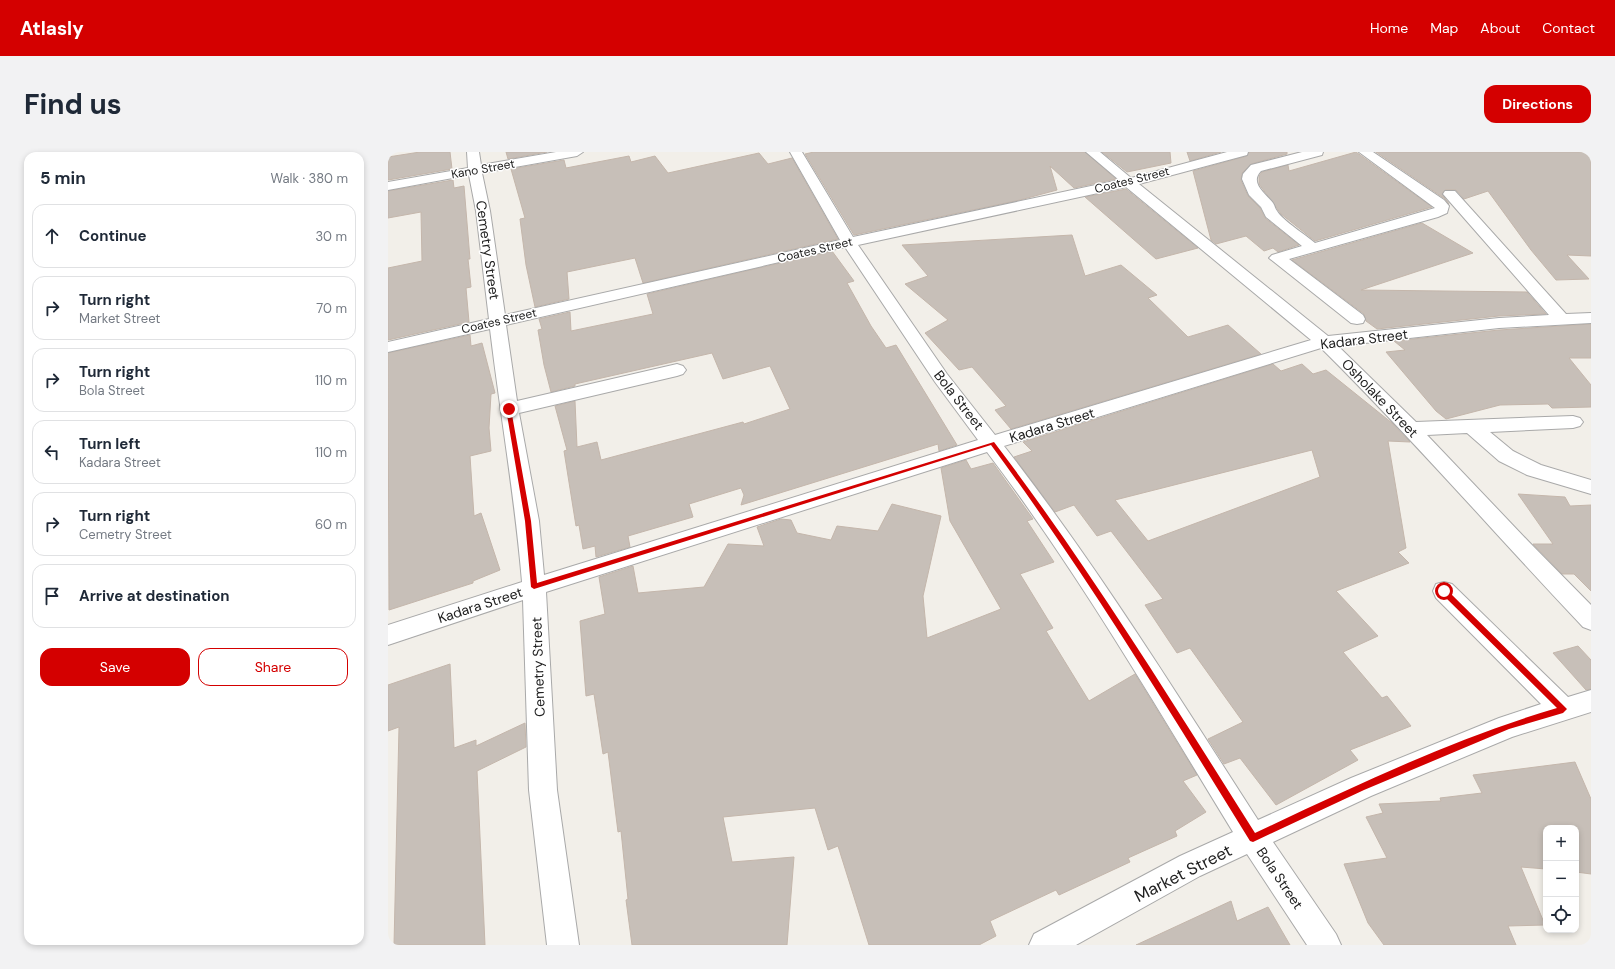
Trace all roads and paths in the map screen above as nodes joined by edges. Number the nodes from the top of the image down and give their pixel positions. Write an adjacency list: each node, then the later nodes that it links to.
1 (577, 152): 7 (street, Kano Street)
2 (796, 152): 11 (street, Bola Street)
3 (1092, 152): 8 (street, Osholake Street)
4 (1242, 152): 8 (street, Coates Street)
5 (1317, 152): 12 (street)
6 (1365, 152): 12 (street)
7 (474, 161): 9 (street, Kano Street); 16 (street, Cemetry Street)
8 (1130, 182): 11 (street, Coates Street); 17 (street, Osholake Street)
9 (388, 186)
10 (1450, 194): 15 (street)
11 (849, 242): 16 (street, Coates Street); 24 (street, Bola Street)
12 (1313, 248): 14 (street)
13 (1591, 318): 15 (street, Kadara Street)
14 (1357, 319)
15 (1562, 320): 17 (street, Kadara Street)
16 (498, 321): 18 (street, Coates Street); 20 (street, Cemetry Street)
17 (1324, 342): 23 (street, Osholake Street); 24 (street, Kadara Street)
18 (388, 347)
19 (677, 370): 20 (street)
20 (509, 409): 26 (street, Cemetry Street)
21 (1573, 422): 22 (street)
22 (1472, 427): 23 (street); 25 (street)
23 (1410, 429): 28 (street, Osholake Street)
24 (992, 443): 26 (street, Kadara Street); 32 (street, Bola Street)
25 (1591, 487)
26 (534, 587): 29 (street, Kadara Street); 33 (street, Cemetry Street)
27 (1444, 591): 31 (street)
28 (1591, 620)
29 (388, 635)
30 (1591, 701): 31 (street, Market Street)
31 (1563, 709): 32 (street, Market Street)
32 (1253, 838): 34 (street, Market Street); 35 (street, Bola Street)
33 (563, 945)
34 (1045, 945)
35 (1325, 945)

